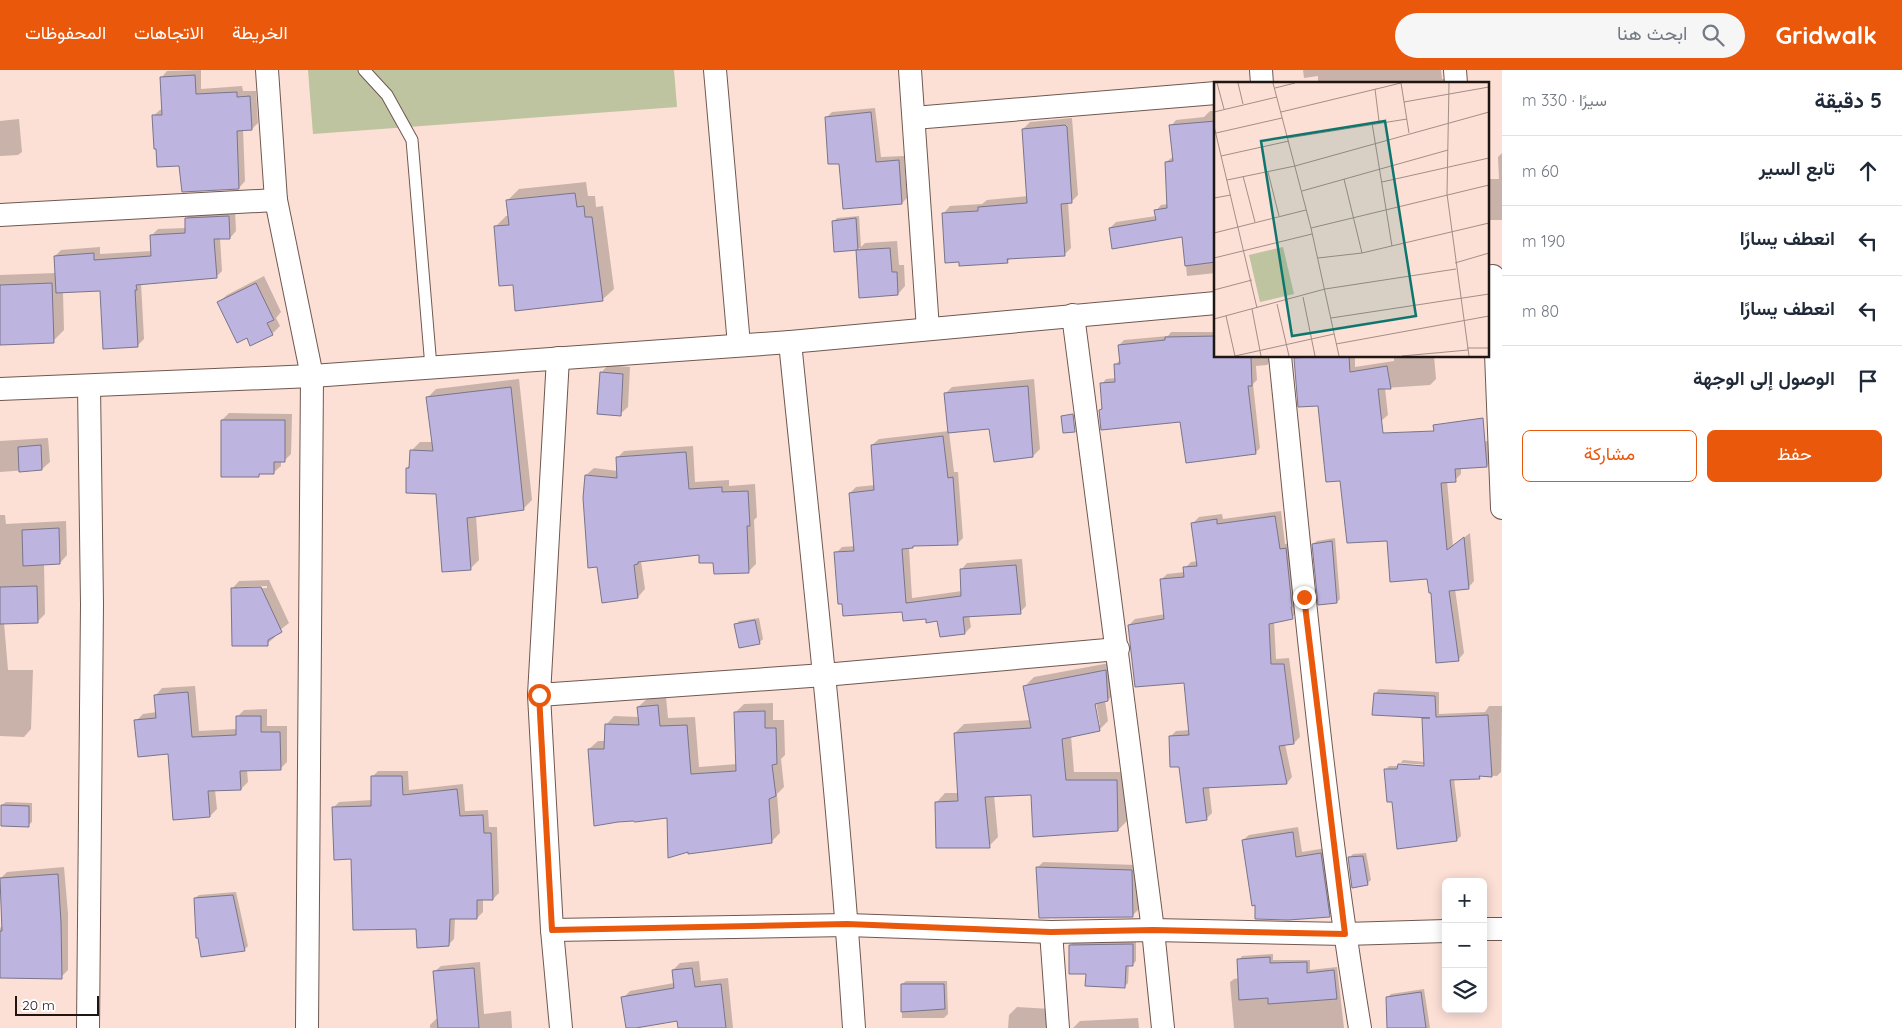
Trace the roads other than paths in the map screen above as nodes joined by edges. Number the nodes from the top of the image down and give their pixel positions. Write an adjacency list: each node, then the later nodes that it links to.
1 (267, 70): 7 (street)
2 (364, 70): 17 (lane)
3 (716, 70): 14 (street)
4 (910, 70): 6 (street)
5 (1214, 93): 6 (street)
6 (914, 118): 12 (street)
7 (276, 200): 8 (street); 18 (street)
8 (0, 215)
9 (1495, 276): 21 (street)
10 (1214, 303): 11 (street)
11 (1073, 315): 12 (street); 22 (street)
12 (928, 329): 13 (street)
13 (790, 342): 14 (street); 23 (street)
14 (739, 345): 15 (street)
15 (558, 358): 17 (street); 24 (street)
16 (1280, 358): 32 (street)
17 (431, 367): 18 (street)
18 (312, 376): 19 (street); 34 (street)
19 (89, 386): 20 (street); 33 (street)
20 (0, 389)
21 (1502, 508)
22 (1118, 649): 23 (street); 29 (street)
23 (824, 675): 24 (street); 25 (street)
24 (539, 695): 28 (street)
25 (847, 924): 28 (street); 31 (street); 36 (street)
26 (1487, 929): 27 (street)
27 (1502, 929)
28 (552, 930): 35 (street)
29 (1153, 930): 31 (street); 32 (street); 38 (street)
30 (1442, 931): 32 (street)
31 (1051, 932): 37 (street)
32 (1345, 934): 39 (street)
33 (88, 1028)
34 (307, 1028)
35 (561, 1028)
36 (854, 1028)
37 (1058, 1028)
38 (1163, 1028)
39 (1360, 1028)

